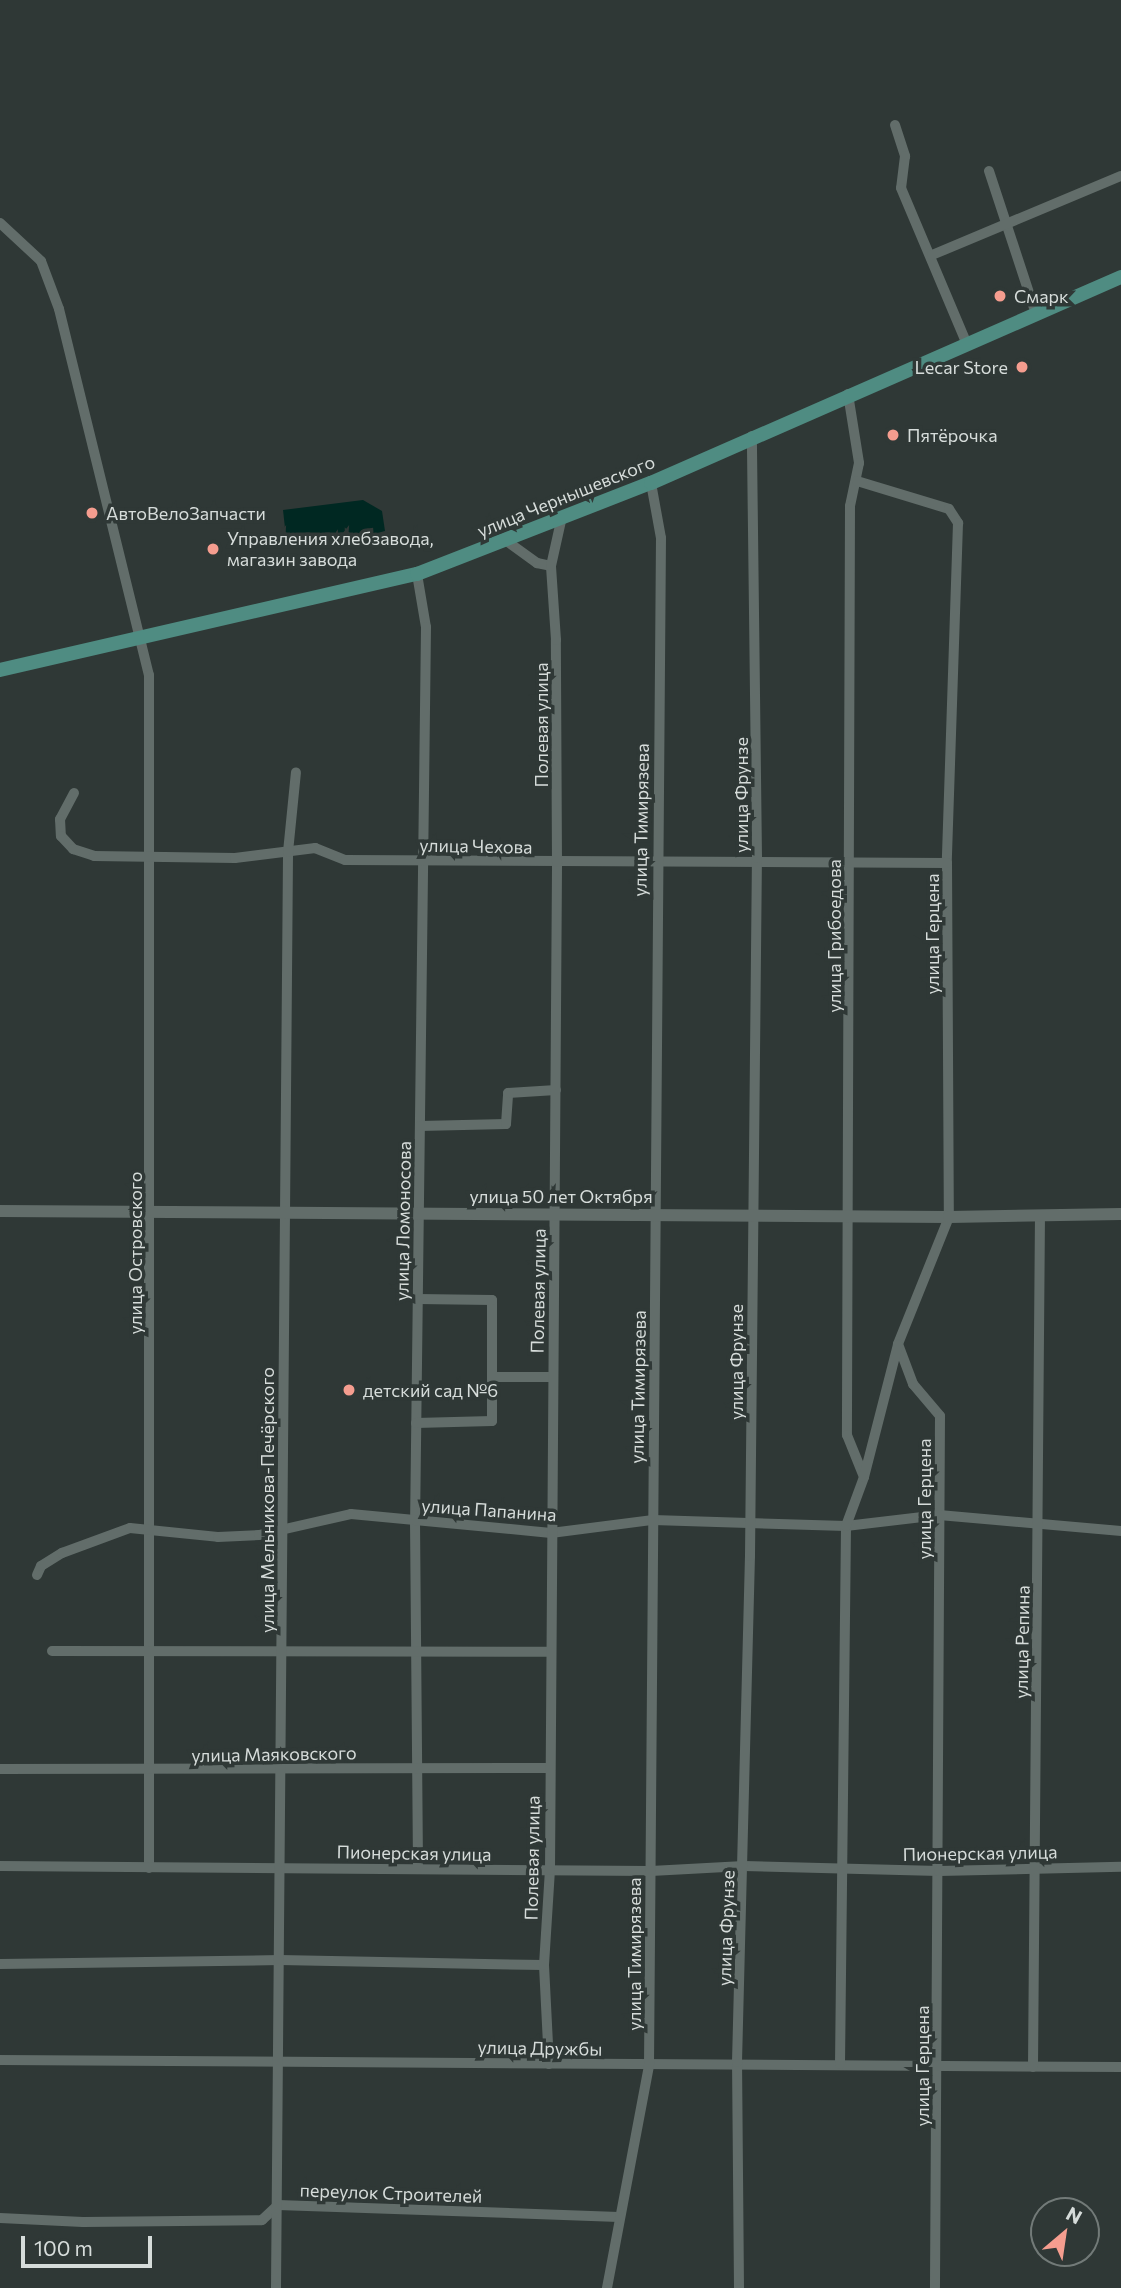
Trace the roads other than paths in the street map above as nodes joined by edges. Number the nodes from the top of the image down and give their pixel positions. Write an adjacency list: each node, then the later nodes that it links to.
1 (895, 125): 6 (street)
2 (989, 171): 5 (street)
3 (1121, 176): 5 (street)
4 (0, 223): 18 (street, улица Островского)
5 (1009, 226): 6 (street); 8 (street)
6 (932, 255): 9 (street)
7 (1121, 277): 8 (main road, улица Чернышевского)
8 (1036, 314): 9 (main road, улица Чернышевского)
9 (967, 344): 10 (main road, улица Чернышевского)
10 (848, 394): 11 (main road, улица Чернышевского); 12 (street, улица Грибоедова)
11 (752, 436): 13 (main road, улица Чернышевского); 24 (street, улица Фрунзе)
12 (857, 481): 28 (street, улица Грибоедова); 29 (street, улица Герцена)
13 (651, 483): 14 (main road, улица Чернышевского); 26 (street, улица Тимирязева)
14 (561, 521): 15 (main road, улица Чернышевского); 16 (street, Полевая улица)
15 (508, 542): 16 (street); 17 (main road, улица Чернышевского)
16 (551, 566): 27 (street, Полевая улица)
17 (417, 574): 18 (main road, улица Чернышевского); 25 (street, улица Ломоносова)
18 (138, 640): 19 (main road, улица Чернышевского); 23 (street, улица Островского)
19 (0, 670)
20 (296, 772): 22 (street, улица Мельникова-Печёрского)
21 (74, 793): 23 (street, улица Чехова)
22 (288, 852): 23 (street, улица Чехова); 25 (street, улица Чехова); 34 (street, улица Мельникова-Печёрского)
23 (150, 855): 33 (street, улица Островского)
24 (757, 859): 26 (street, улица Чехова); 28 (street, улица Чехова); 38 (street, улица Фрунзе)
25 (424, 861): 27 (street, улица Чехова); 31 (street, улица Ломоносова)
26 (656, 861): 27 (street, улица Чехова); 37 (street, улица Тимирязева)
27 (557, 862): 30 (street, Полевая улица)
28 (850, 862): 29 (street, улица Чехова); 40 (street, улица Грибоедова)
29 (947, 863): 41 (street, улица Герцена)
30 (556, 1090): 31 (street); 36 (street, Полевая улица)
31 (420, 1126): 35 (street, улица Ломоносова)
32 (0, 1211): 33 (street, улица 50 лет Октября)
33 (151, 1213): 34 (street, улица 50 лет Октября); 55 (street, улица Островского)
34 (285, 1213): 35 (street, улица 50 лет Октября); 56 (street, улица Мельникова-Печёрского)
35 (419, 1213): 36 (street, улица 50 лет Октября); 43 (street, улица Ломоносова)
36 (555, 1213): 37 (street, улица 50 лет Октября); 46 (street, Полевая улица)
37 (656, 1214): 38 (street, улица 50 лет Октября); 50 (street, улица Тимирязева)
38 (752, 1214): 40 (street, улица 50 лет Октября); 53 (street, улица Фрунзе)
39 (1121, 1214): 42 (street, улица 50 лет Октября)
40 (850, 1215): 41 (street, улица 50 лет Октября); 48 (street, улица Грибоедова)
41 (949, 1217): 42 (street, улица 50 лет Октября); 44 (street, улица Герцена)
42 (1040, 1217): 52 (street, улица Репина)
43 (418, 1299): 45 (street); 47 (street, улица Ломоносова)
44 (898, 1344): 48 (street); 49 (street, улица Герцена)
45 (492, 1377): 46 (street); 47 (street)
46 (553, 1377): 58 (street, Полевая улица)
47 (416, 1423): 51 (street, улица Ломоносова)
48 (864, 1477): 54 (street)
49 (939, 1515): 52 (street, улица Папанина); 54 (street, улица Папанина); 80 (street, улица Герцена)
50 (653, 1520): 53 (street, улица Папанина); 58 (street, улица Папанина); 79 (street, улица Тимирязева)
51 (415, 1521): 56 (street, улица Папанина); 58 (street, улица Папанина); 64 (street, улица Ломоносова)
52 (1040, 1522): 57 (street, улица Папанина); 75 (street, улица Репина)
53 (750, 1526): 54 (street, улица Папанина); 71 (street, улица Фрунзе)
54 (846, 1527): 77 (street)
55 (149, 1528): 56 (street, улица Папанина); 59 (street, улица Папанина); 60 (street, улица Островского)
56 (282, 1528): 62 (street, улица Мельникова-Печёрского)
57 (1121, 1531)
58 (551, 1533): 63 (street, Полевая улица)
59 (37, 1575)
60 (150, 1650): 61 (street); 62 (street); 69 (street, улица Островского)
61 (52, 1651)
62 (282, 1652): 64 (street); 68 (street, улица Мельникова-Печёрского)
63 (550, 1652): 64 (street); 66 (street, Полевая улица)
64 (416, 1653): 65 (street, улица Ломоносова)
65 (417, 1768): 66 (street, улица Маяковского); 68 (street, улица Маяковского); 76 (street, улица Ломоносова)
66 (549, 1768): 78 (street, Полевая улица)
67 (0, 1769): 69 (street, улица Маяковского)
68 (282, 1769): 69 (street, улица Маяковского); 74 (street, улица Мельникова-Печёрского)
69 (152, 1772): 73 (street, улица Островского)
70 (0, 1866): 73 (street, Пионерская улица)
71 (744, 1866): 77 (street, Пионерская улица); 79 (street, Пионерская улица); 86 (street, улица Фрунзе)
72 (1121, 1867): 75 (street, Пионерская улица)
73 (149, 1868): 74 (street, Пионерская улица)
74 (282, 1868): 76 (street, Пионерская улица); 81 (street, улица Мельникова-Печёрского)
75 (1034, 1868): 80 (street, Пионерская улица); 91 (street, улица Репина)
76 (418, 1869): 78 (street, Пионерская улица)
77 (839, 1869): 80 (street, Пионерская улица); 88 (street)
78 (550, 1870): 79 (street, Пионерская улица); 83 (street, Полевая улица)
79 (651, 1871): 89 (street, улица Тимирязева)
80 (939, 1871): 90 (street, улица Герцена)
81 (280, 1960): 82 (street); 83 (street); 85 (street, улица Мельникова-Печёрского)
82 (0, 1964)
83 (544, 1965): 87 (street, Полевая улица)
84 (0, 2060): 85 (street, улица Дружбы)
85 (278, 2060): 87 (street, улица Дружбы); 93 (street, улица Мельникова-Печёрского)
86 (737, 2062): 88 (street, улица Дружбы); 89 (street, улица Дружбы); 98 (street, улица Фрунзе)
87 (549, 2064): 89 (street, улица Дружбы)
88 (840, 2064): 90 (street, улица Дружбы)
89 (649, 2065): 94 (street, улица Тимирязева)
90 (939, 2066): 91 (street, улица Дружбы); 99 (street, улица Герцена)
91 (1033, 2067): 92 (street, улица Дружбы)
92 (1121, 2067)
93 (278, 2205): 94 (street, переулок Строителей); 95 (street, переулок Строителей); 96 (street, улица Мельникова-Печёрского)
94 (619, 2217): 97 (street, улица Тимирязева)
95 (0, 2218)
96 (276, 2288)
97 (607, 2288)
98 (738, 2288)
99 (935, 2288)

